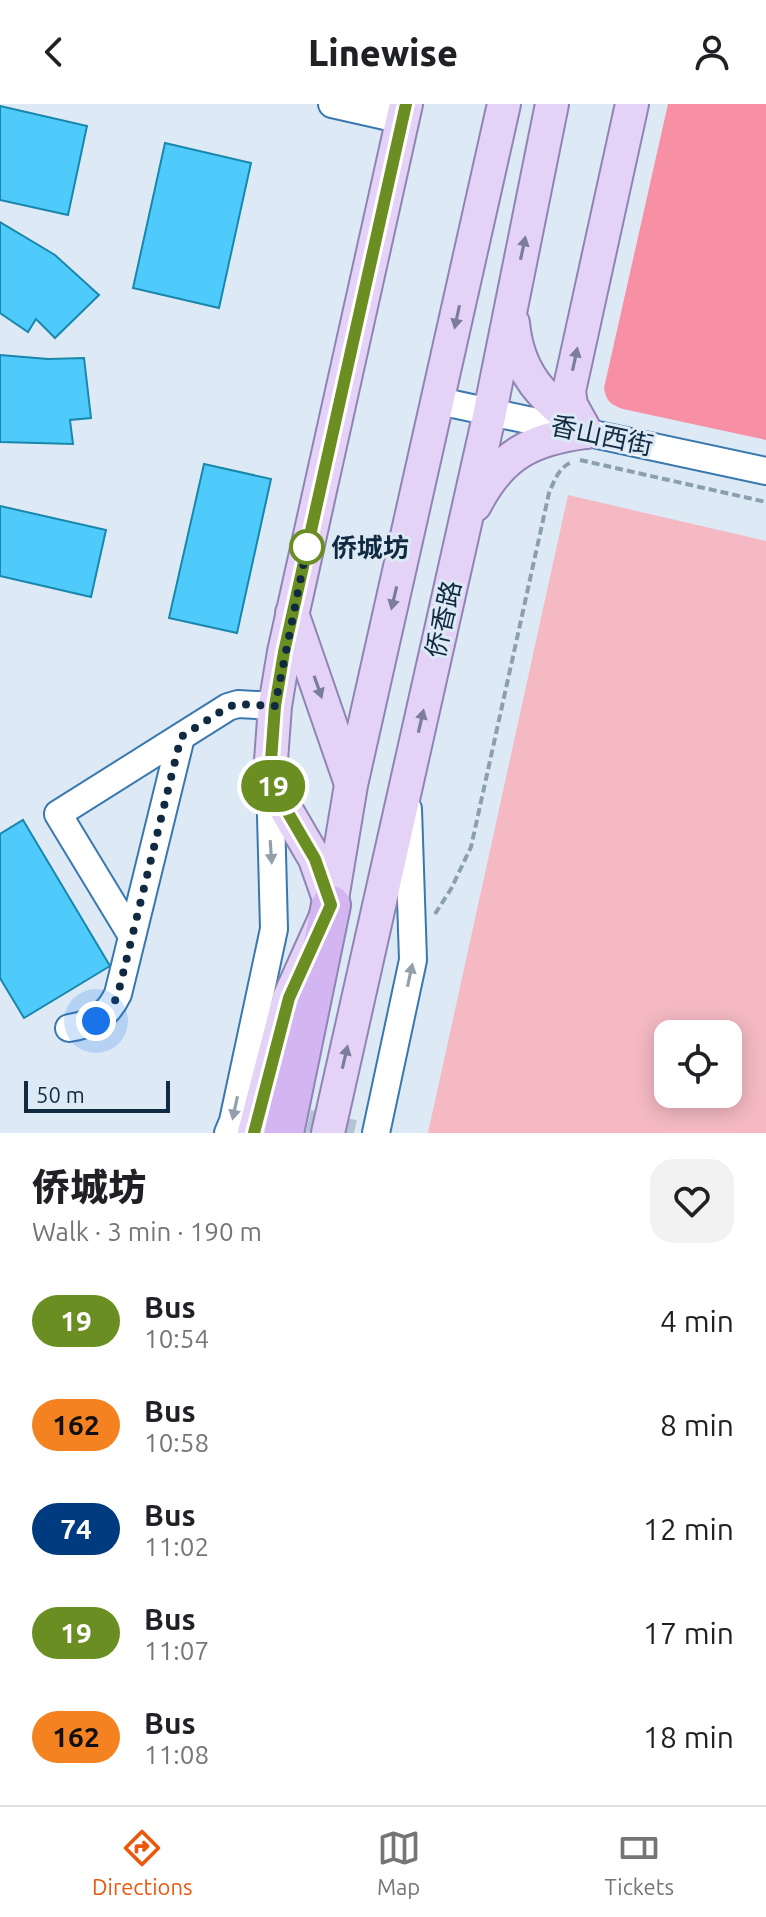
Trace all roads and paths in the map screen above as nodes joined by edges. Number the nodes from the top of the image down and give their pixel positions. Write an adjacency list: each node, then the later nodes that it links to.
1 (332, 104): 5 (street)
2 (504, 104): 6 (main road, 侨香路)
3 (552, 104): 7 (main road, 侨香路)
4 (632, 104): 11 (main road, one-way to 4)
5 (404, 112): 15 (main road)
6 (485, 190): 7 (main road); 9 (main road, 侨香路, one-way to 9)
7 (533, 200): 8 (main road, 侨香路, one-way to 7)
8 (511, 306): 10 (main road, 侨香路); 11 (main road)
9 (439, 401): 10 (street, 香山西街); 20 (main road, 侨香路, one-way to 20)
10 (490, 412): 11 (street, 香山西街); 14 (main road, 侨香路)
11 (586, 432): 12 (street, 香山西街); 14 (main road)
12 (766, 471)
13 (766, 502): 22 (path)
14 (464, 526): 19 (main road, 侨香路, one-way to 14)
15 (292, 613): 16 (main road); 20 (main road, one-way to 20)
16 (275, 706): 17 (street); 18 (main road)
17 (181, 737): 23 (street); 23 (street)
18 (270, 774): 21 (main road); 25 (street, one-way to 25)
19 (407, 784): 28 (main road, 侨香路, one-way to 19); 29 (street, one-way to 19)
20 (351, 785): 21 (main road, 侨香路)
21 (331, 905): 26 (main road, 侨香路); 27 (highway)
22 (431, 921)
23 (132, 936): 24 (street)
24 (69, 1028)
25 (228, 1133)
26 (254, 1133)
27 (284, 1133)
28 (328, 1133)
29 (376, 1133)

